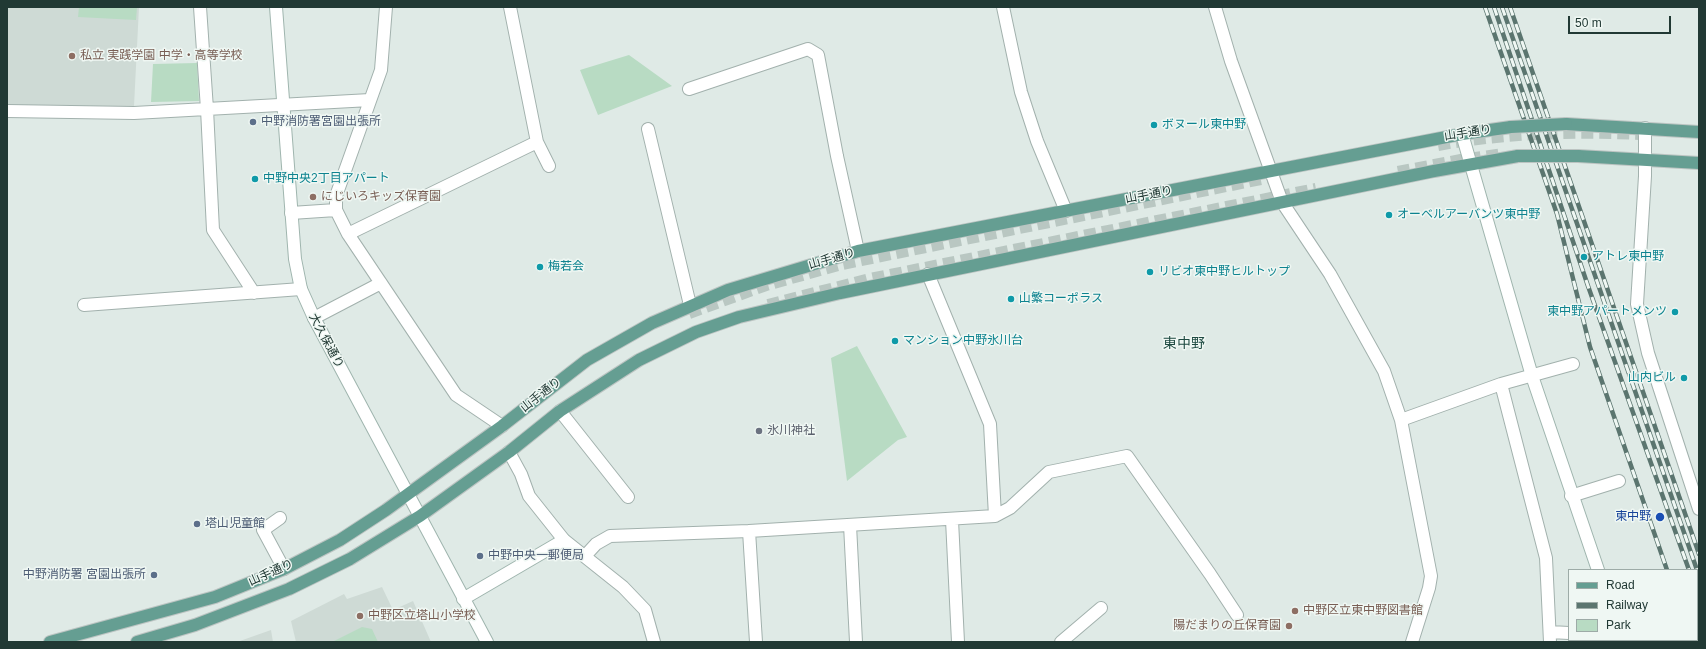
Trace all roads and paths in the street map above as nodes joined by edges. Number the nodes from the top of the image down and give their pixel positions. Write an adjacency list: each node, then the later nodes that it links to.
1 (200, 7): 10 (street)
2 (276, 7): 9 (street, 大久保通り)
3 (386, 7): 8 (street)
4 (510, 7): 16 (street)
5 (1003, 7): 24 (street)
6 (1215, 7): 21 (street)
7 (689, 89): 27 (street)
8 (370, 100): 9 (street); 23 (street)
9 (284, 104): 10 (street); 25 (street, 大久保通り)
10 (207, 109): 11 (street); 31 (street)
11 (7, 111)
12 (1645, 128): 14 (main road, 山手通り); 15 (main road, 山手通り, bridge); 17 (street)
13 (648, 130): 33 (street)
14 (1699, 132)
15 (1462, 134): 19 (street); 21 (main road, 山手通り)
16 (537, 142): 20 (street); 26 (street)
17 (1645, 159): 18 (main road, 山手通り); 19 (main road, 山手通り, bridge); 46 (street)
18 (1699, 163)
19 (1471, 164): 22 (main road, 山手通り); 36 (street)
20 (549, 166)
21 (1272, 172): 22 (street); 24 (main road, 山手通り)
22 (1282, 202): 28 (main road, 山手通り); 39 (street)
23 (336, 210): 25 (street); 26 (street)
24 (1066, 211): 27 (main road, 山手通り)
25 (291, 213): 30 (street, 大久保通り)
26 (348, 234): 29 (street)
27 (858, 252): 33 (main road, 山手通り)
28 (928, 274): 38 (main road, 山手通り); 48 (street)
29 (381, 283): 34 (street); 40 (street)
30 (301, 289): 31 (street); 34 (street, 大久保通り)
31 (254, 293): 32 (street)
32 (84, 305)
33 (690, 305): 40 (main road, 山手通り)
34 (314, 318): 43 (street, 大久保通り)
35 (1573, 364): 36 (street)
36 (1532, 376): 37 (street); 44 (street)
37 (1501, 384): 39 (street); 61 (street)
38 (560, 411): 41 (main road, 山手通り); 45 (street)
39 (1400, 420): 70 (street)
40 (502, 426): 43 (main road, 山手通り)
41 (509, 452): 47 (main road, 山手通り); 53 (street)
42 (1618, 481): 44 (street)
43 (408, 493): 47 (street, 大久保通り); 55 (main road, 山手通り)
44 (1571, 496): 56 (street)
45 (628, 497)
46 (1699, 509)
47 (420, 516): 57 (street, 大久保通り); 63 (main road, 山手通り)
48 (995, 516): 50 (street); 59 (street)
49 (280, 518): 55 (street)
50 (952, 520): 51 (street); 68 (street)
51 (850, 525): 52 (street); 67 (street)
52 (749, 531): 54 (street); 66 (street)
53 (564, 540): 54 (street); 57 (street)
54 (585, 556): 65 (street)
55 (284, 569): 62 (main road, 山手通り)
56 (1598, 569)
57 (463, 599): 64 (street, 大久保通り)
58 (1101, 608): 69 (street)
59 (1237, 615)
60 (1568, 633): 61 (street)
61 (1550, 637)
62 (50, 642)
63 (137, 642)
64 (486, 642)
65 (654, 642)
66 (756, 642)
67 (856, 642)
68 (958, 642)
69 (1061, 642)
70 (1412, 642)

